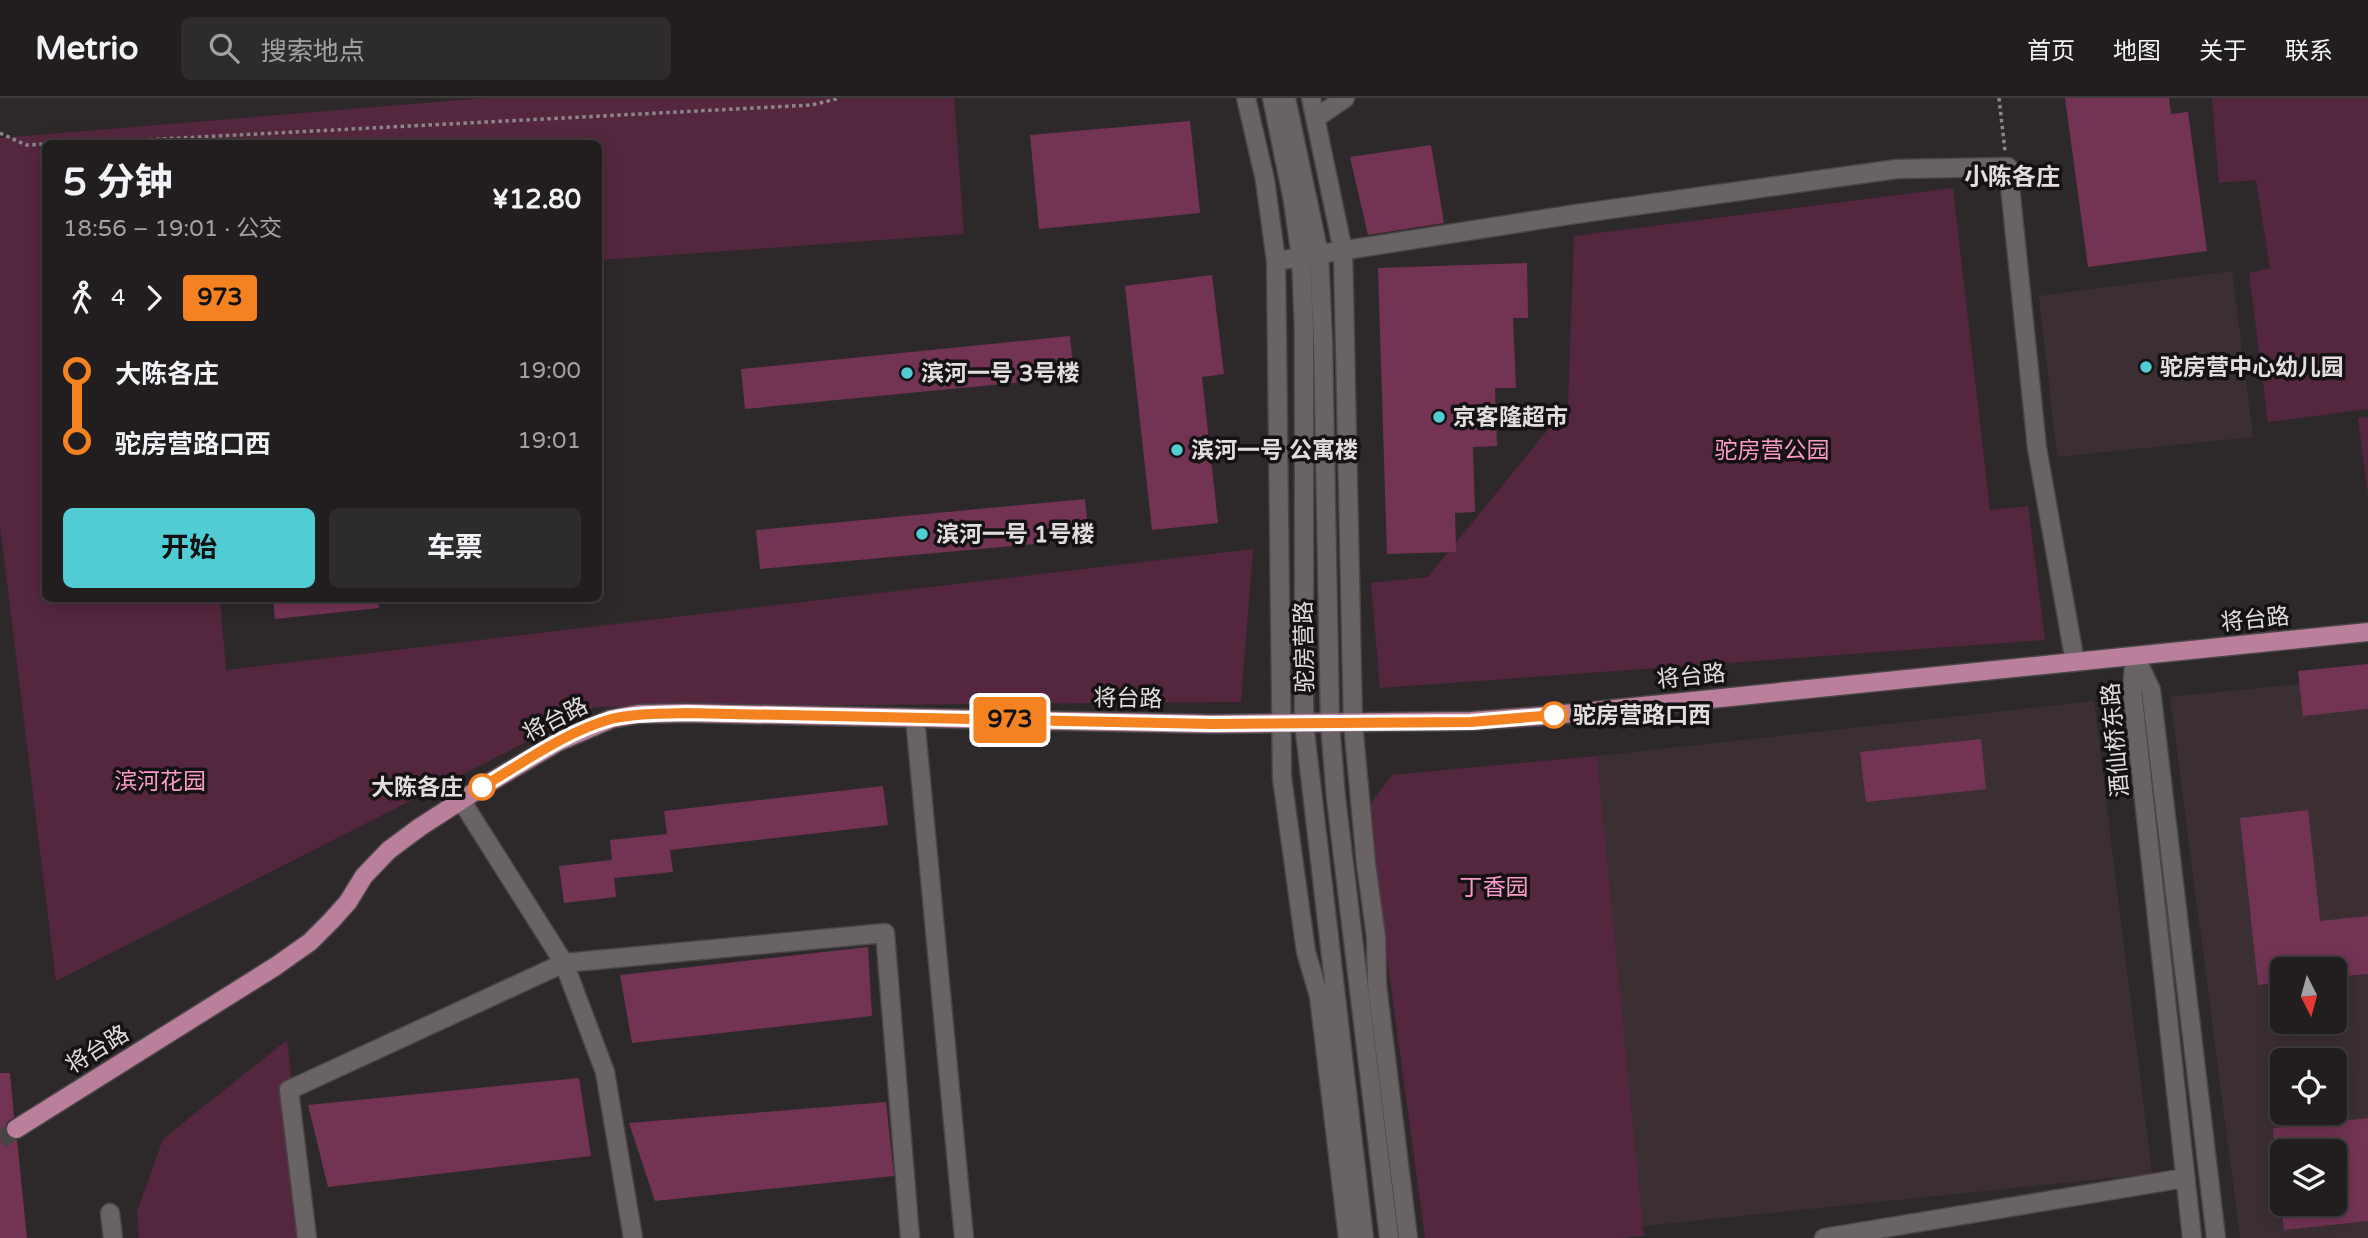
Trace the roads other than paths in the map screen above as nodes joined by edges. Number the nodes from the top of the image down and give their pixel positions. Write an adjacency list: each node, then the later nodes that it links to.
1 (1246, 98): 9 (street)
2 (1272, 98): 8 (street, 驼房营路)
3 (1286, 98): 8 (street, 驼房营路)
4 (1311, 98): 6 (street)
5 (1345, 98): 6 (street)
6 (1316, 118): 7 (street)
7 (1343, 251): 8 (street); 12 (street); 16 (street)
8 (1310, 256): 9 (street); 15 (street, 驼房营路); 17 (street, 驼房营路)
9 (1276, 261): 14 (street)
10 (2368, 632): 11 (main road, 将台路)
11 (2135, 656): 12 (main road, 将台路); 21 (street, 酒仙桥东路); 34 (street, 酒仙桥东路)
12 (2076, 662): 16 (main road, 将台路)
13 (915, 718): 14 (main road, 将台路); 18 (main road, 将台路); 27 (street)
14 (1281, 723): 15 (main road, 将台路); 28 (street)
15 (1304, 723): 17 (main road, 将台路); 29 (street, 驼房营路)
16 (1353, 723): 17 (main road, 将台路); 31 (street)
17 (1330, 724): 30 (street, 驼房营路)
18 (461, 800): 19 (street); 20 (main road, 将台路)
19 (564, 963): 24 (street); 25 (street); 26 (street)
20 (16, 1129)
21 (2185, 1178): 32 (street); 33 (street, 酒仙桥东路)
22 (110, 1213): 23 (street)
23 (113, 1238)
24 (307, 1238)
25 (633, 1238)
26 (911, 1238)
27 (964, 1238)
28 (1348, 1238)
29 (1364, 1238)
30 (1389, 1238)
31 (1408, 1238)
32 (1824, 1238)
33 (2192, 1238)
34 (2216, 1238)

